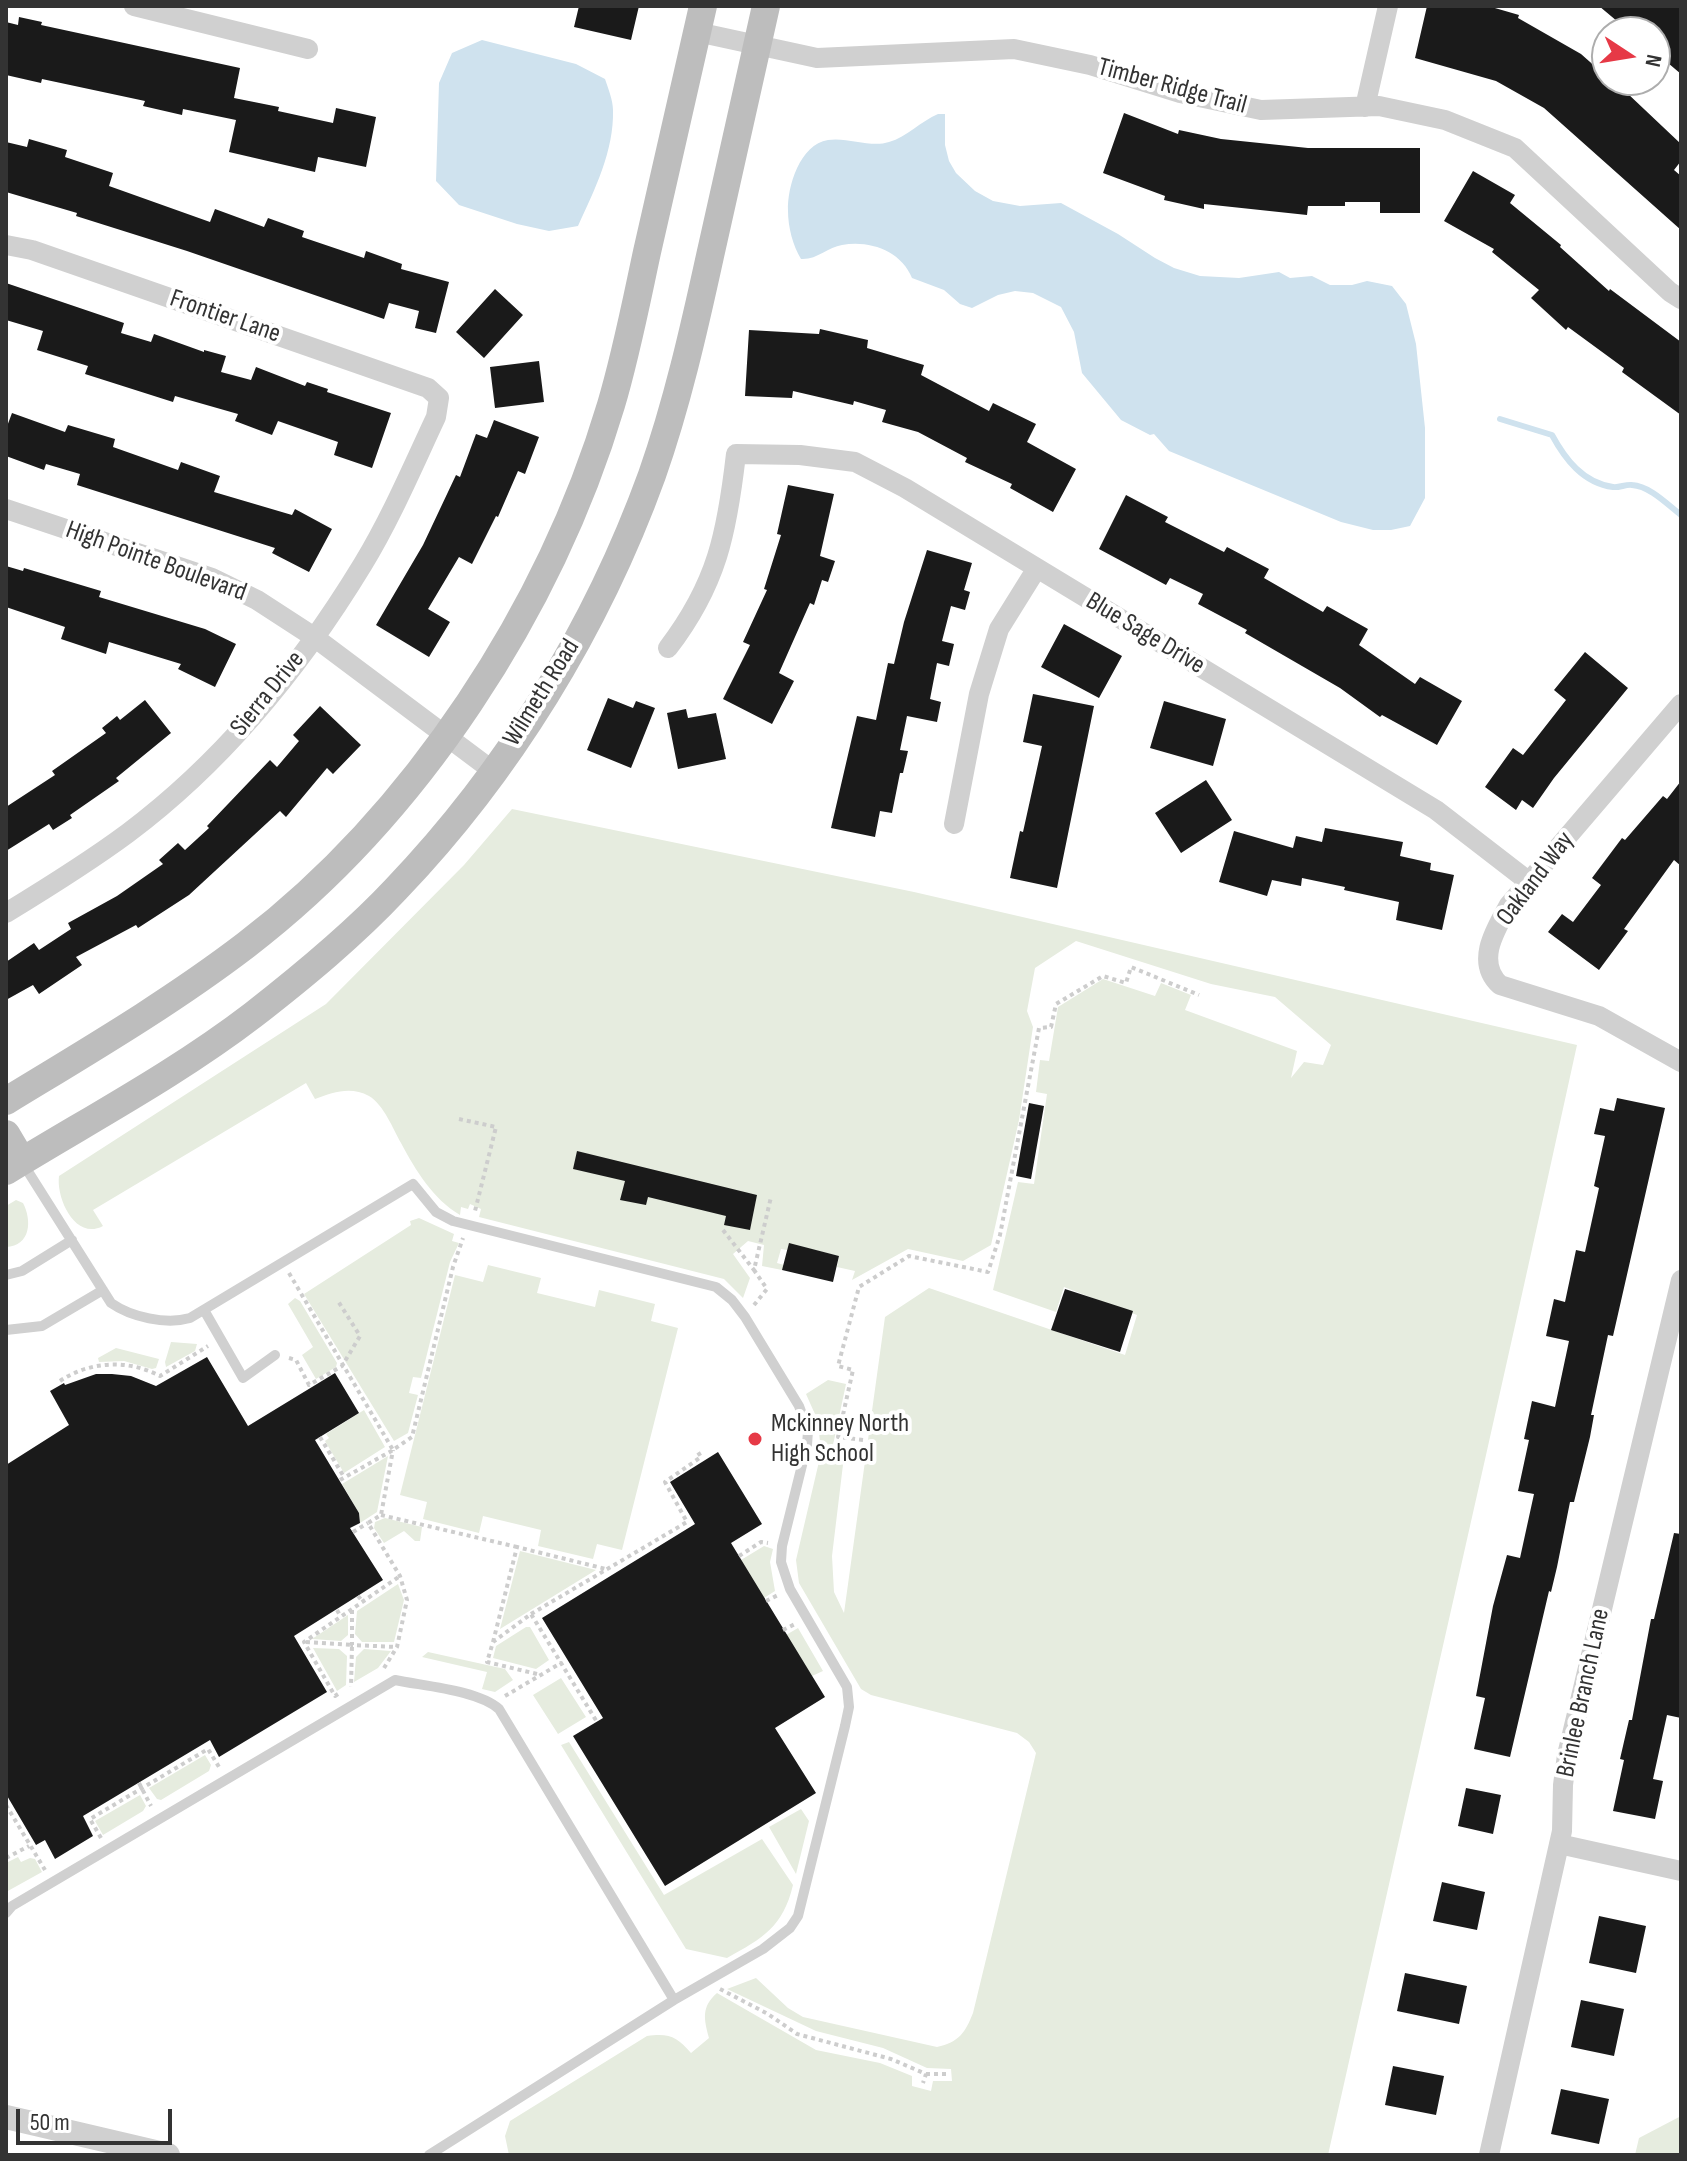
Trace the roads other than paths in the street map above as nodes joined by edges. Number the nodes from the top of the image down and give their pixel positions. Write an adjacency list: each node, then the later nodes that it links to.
1 (134, 6): 6 (street)
2 (766, 6): 5 (main road, Wilmeth Road)
3 (1388, 6): 7 (street)
4 (700, 19): 5 (street, Timber Ridge Trail); 16 (main road)
5 (757, 46): 7 (street, Timber Ridge Trail); 17 (main road, Wilmeth Road)
6 (308, 49)
7 (1365, 107): 9 (street, Timber Ridge Trail)
8 (6, 245): 10 (street, Frontier Lane)
9 (1681, 299)
10 (439, 398): 13 (street, Sierra Drive)
11 (6, 509): 13 (street, High Pointe Boulevard)
12 (1037, 568): 14 (street, Blue Sage Drive); 18 (street); 19 (street, Blue Sage Drive)
13 (314, 637): 16 (street, High Pointe Boulevard); 20 (street, Sierra Drive)
14 (668, 648)
15 (1681, 704): 19 (street, Oakland Way)
16 (446, 736): 17 (street, High Pointe Boulevard); 22 (main road)
17 (493, 771): 24 (main road, Wilmeth Road)
18 (954, 824)
19 (1528, 881): 21 (street, Oakland Way)
20 (6, 913)
21 (1681, 1062)
22 (6, 1101)
23 (6, 1134): 24 (main road)
24 (14, 1166): 25 (lane)
25 (72, 1240): 26 (lane); 28 (lane)
26 (6, 1275)
27 (1681, 1280): 32 (street, Brinlee Branch Lane)
28 (103, 1290): 29 (lane); 30 (lane)
29 (204, 1310): 31 (lane); 35 (lane)
30 (6, 1330)
31 (275, 1355)
32 (1559, 1844): 33 (street); 39 (street, Brinlee Branch Lane)
33 (1681, 1871)
34 (6, 1913): 35 (lane)
35 (674, 2000): 38 (lane)
36 (6, 2117): 37 (street)
37 (168, 2155)
38 (429, 2155)
39 (1489, 2155)

